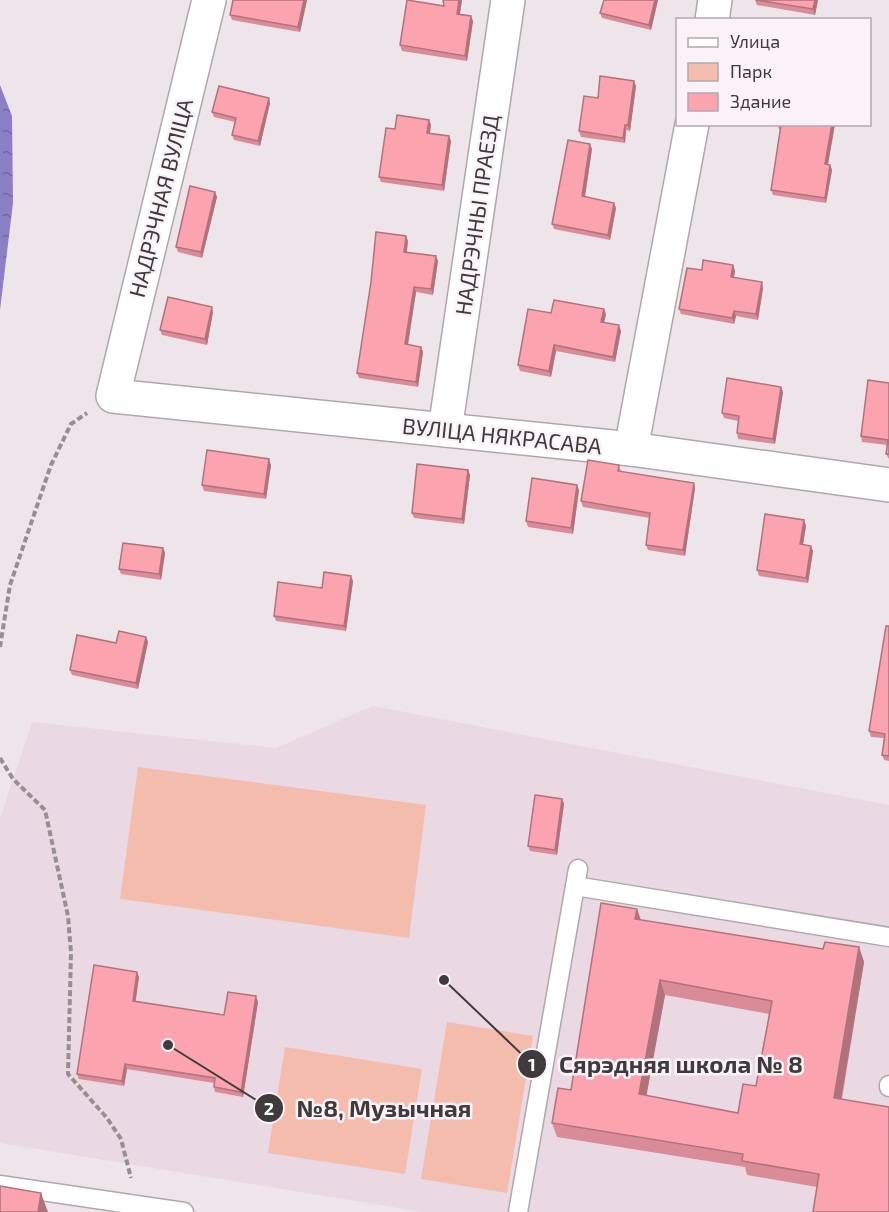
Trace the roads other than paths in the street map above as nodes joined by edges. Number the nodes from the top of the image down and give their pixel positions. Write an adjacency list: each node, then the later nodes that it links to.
1 (209, 0): 6 (street, НАДРЭЧНАЯ ВУЛІЦА)
2 (508, 0): 7 (street, НАДРЭЧНЫ ПРАЕЗД)
3 (715, 0): 4 (street)
4 (712, 18)
5 (692, 126): 8 (street)
6 (113, 396): 7 (street, ВУЛІЦА НЯКРАСАВА)
7 (446, 430): 8 (street, ВУЛІЦА НЯКРАСАВА)
8 (631, 449): 9 (street, ВУЛІЦА НЯКРАСАВА)
9 (889, 485)
10 (889, 937): 13 (lane)
11 (0, 1185): 12 (lane)
12 (184, 1212)
13 (518, 1212)

